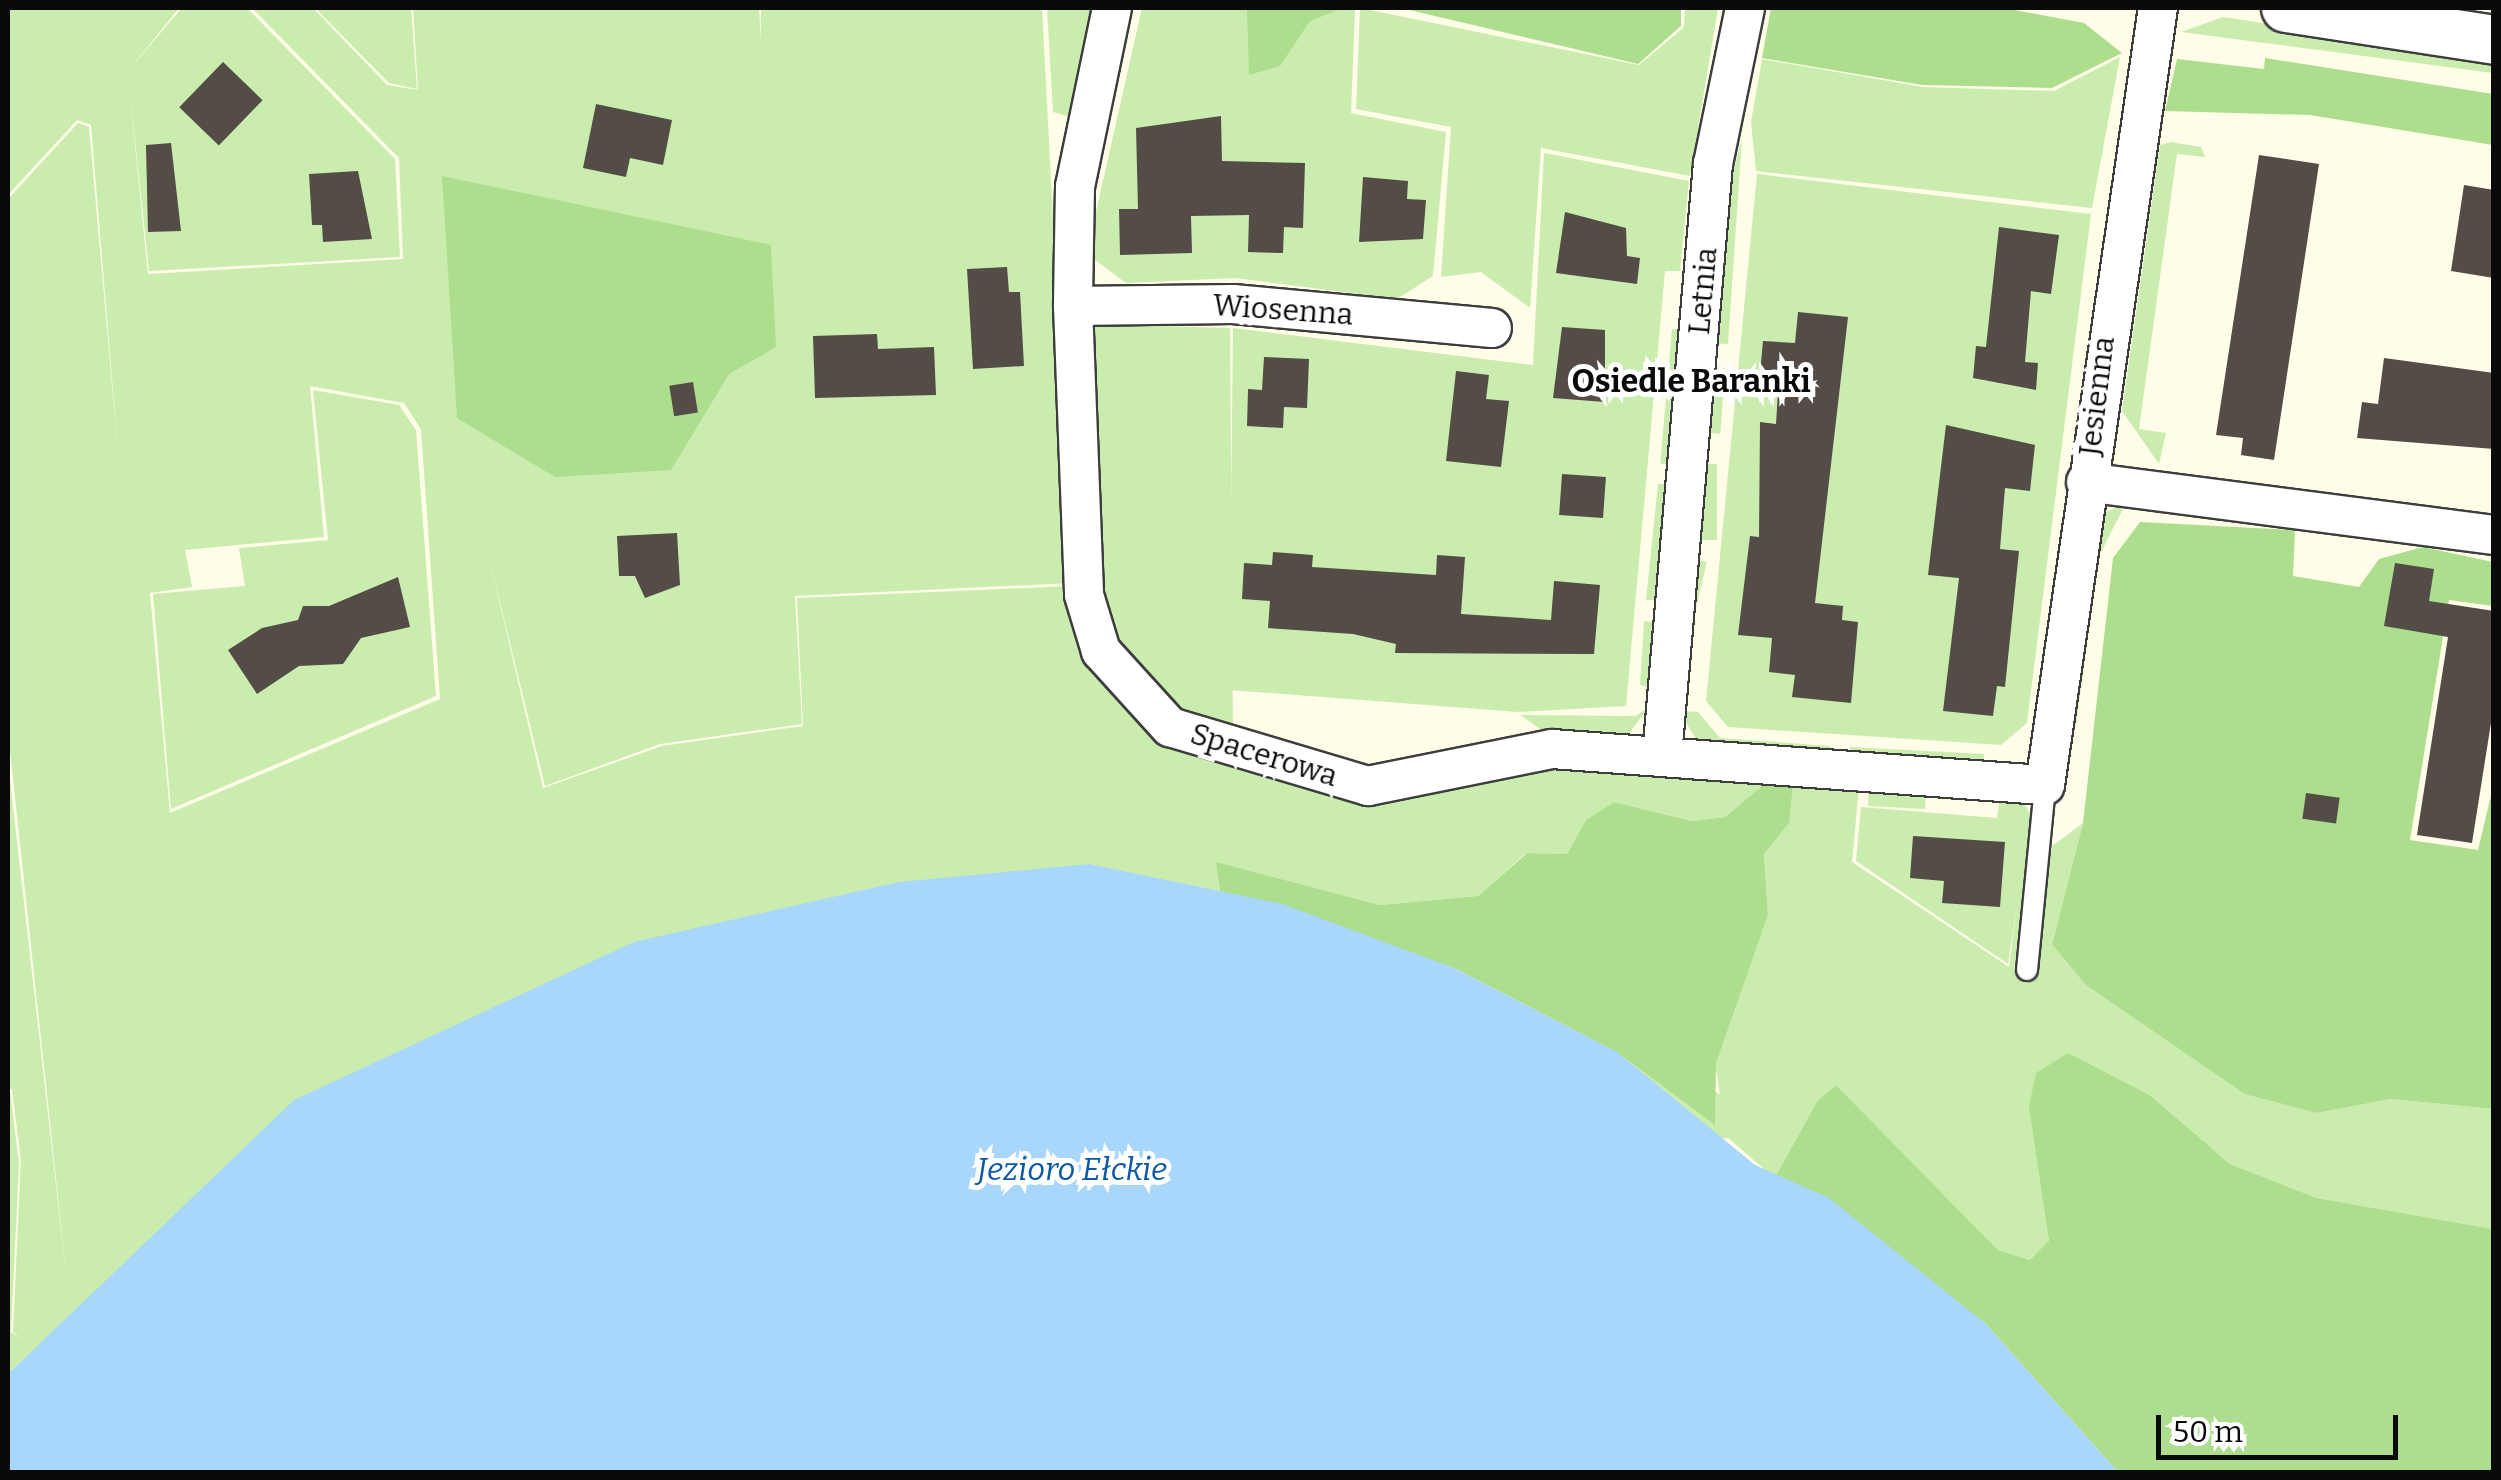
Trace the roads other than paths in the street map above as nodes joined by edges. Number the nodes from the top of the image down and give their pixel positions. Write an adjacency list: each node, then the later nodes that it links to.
1 (1112, 8): 6 (street, Spacerowa)
2 (1745, 8): 10 (street, Letnia)
3 (2158, 8): 8 (street, Jesienna)
4 (2286, 8): 5 (street)
5 (2494, 40)
6 (1073, 306): 7 (street, Wiosenna); 10 (street, Spacerowa)
7 (1492, 328)
8 (2086, 482): 9 (street); 11 (street, Jesienna)
9 (2494, 535)
10 (1662, 756): 11 (street, Spacerowa)
11 (2045, 785): 12 (lane)
12 (2027, 970)

